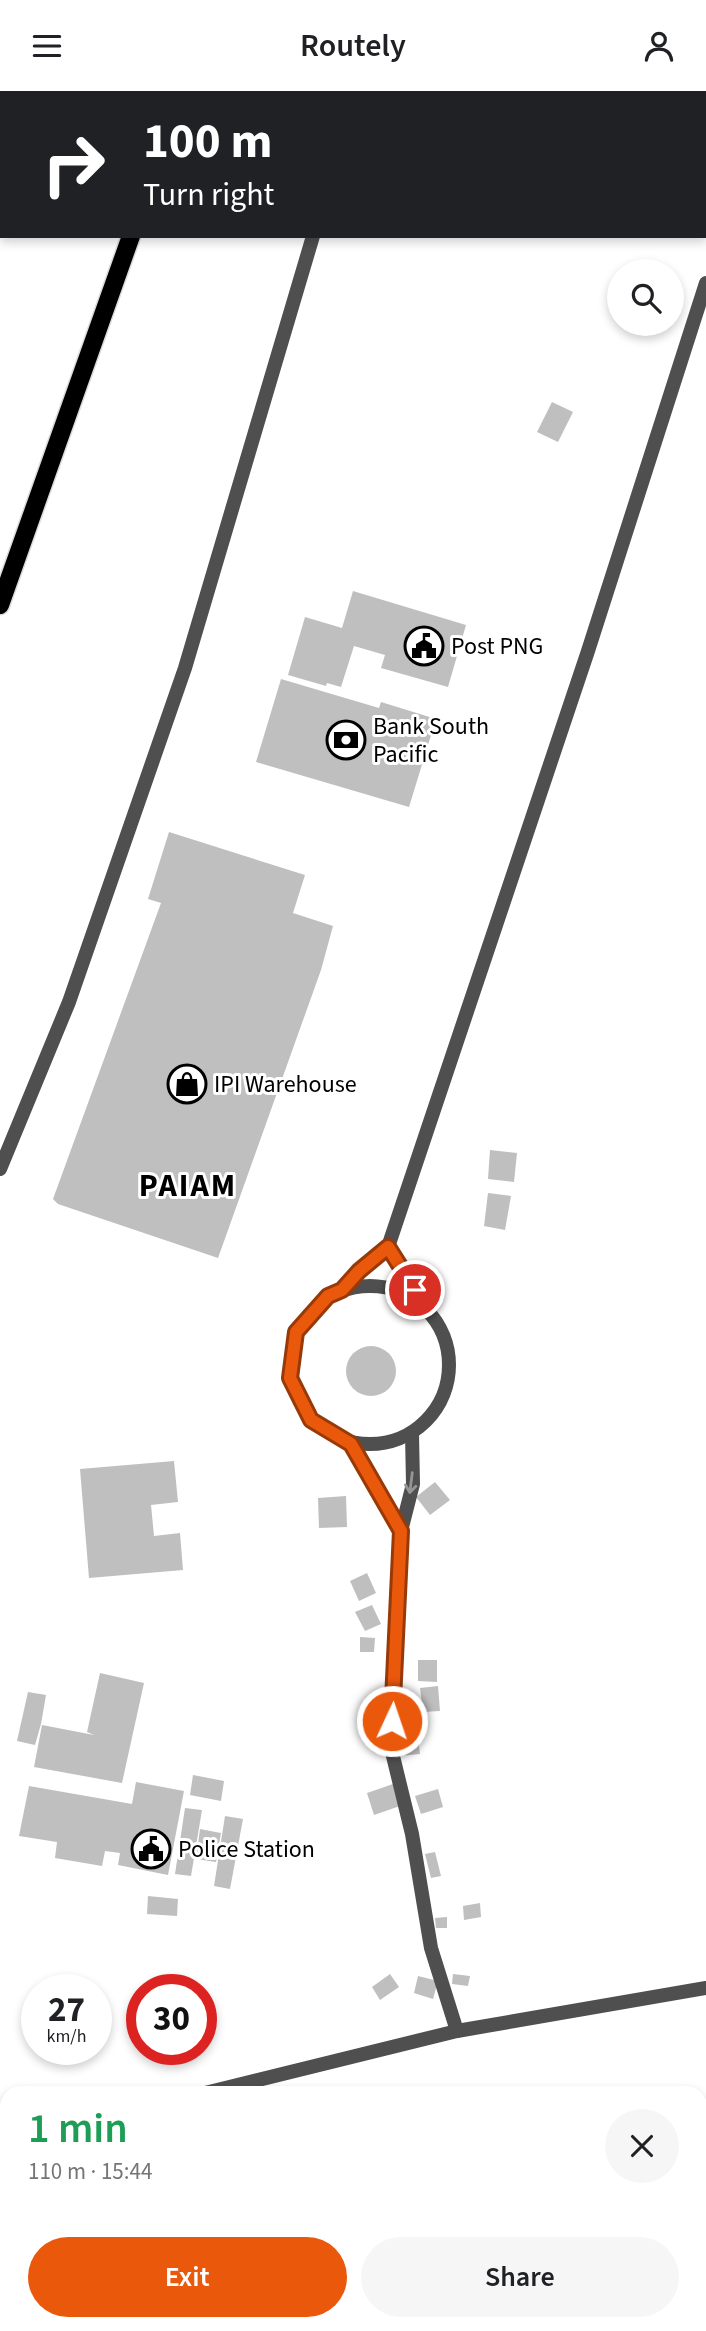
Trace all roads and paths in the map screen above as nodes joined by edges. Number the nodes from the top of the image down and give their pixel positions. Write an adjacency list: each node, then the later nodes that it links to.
1 (130, 238): 4 (main road)
2 (312, 238): 5 (street)
3 (706, 283): 6 (street)
4 (0, 605)
5 (0, 1169)
6 (388, 1247): 7 (street); 8 (street)
7 (342, 1290): 8 (street); 10 (street)
8 (429, 1311): 9 (street)
9 (412, 1434): 10 (street); 11 (street, one-way to 11)
10 (351, 1444): 11 (street)
11 (401, 1531): 13 (street)
12 (706, 1988): 13 (street)
13 (457, 2031): 14 (street)
14 (233, 2086)

